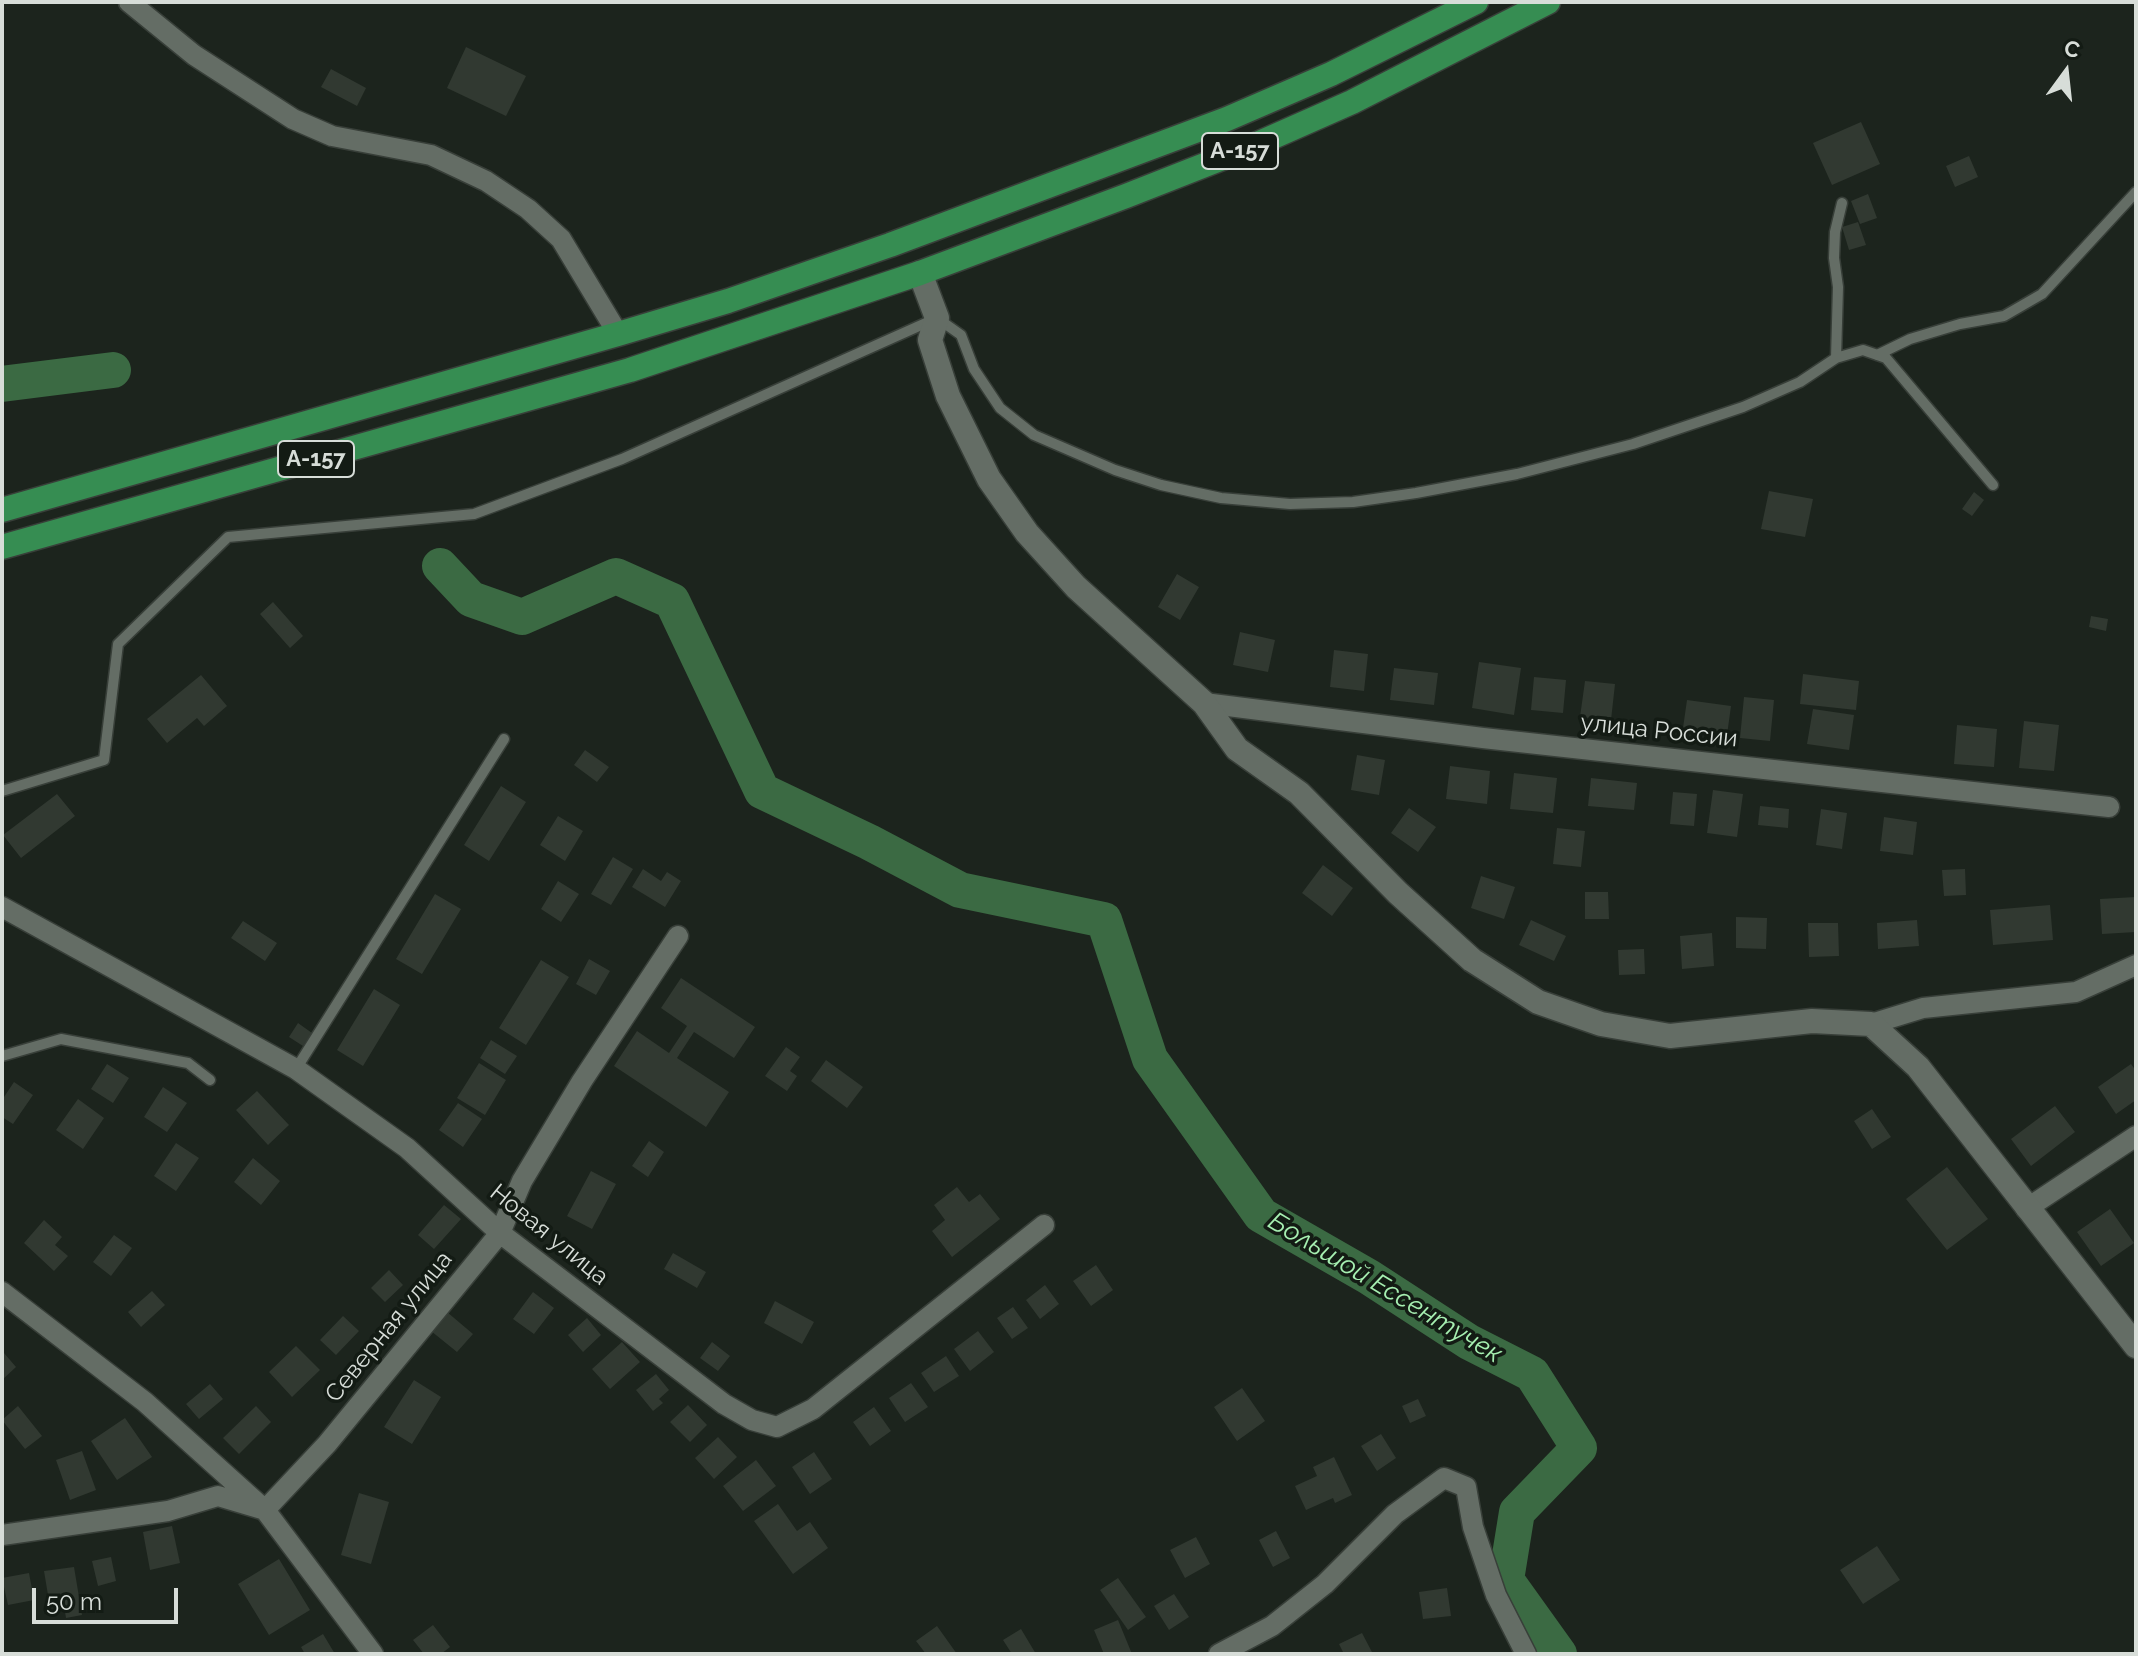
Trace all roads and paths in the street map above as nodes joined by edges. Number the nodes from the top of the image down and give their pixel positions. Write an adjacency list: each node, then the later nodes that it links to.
1 (129, 2): 8 (street)
2 (1476, 2): 8 (main road, А-157)
3 (1548, 2): 6 (main road, А-157)
4 (2136, 192): 9 (lane)
5 (1842, 203): 10 (lane)
6 (920, 273): 7 (street); 13 (main road, А-157)
7 (937, 318): 10 (lane); 14 (street); 16 (lane)
8 (618, 334): 12 (main road, А-157)
9 (1877, 355): 10 (lane); 11 (lane)
10 (1836, 358)
11 (1993, 485)
12 (2, 510)
13 (2, 547)
14 (1204, 703): 17 (street, улица России); 21 (street)
15 (504, 739): 23 (lane)
16 (2, 791)
17 (2109, 807)
18 (2, 907): 23 (street, Новая улица)
19 (678, 936): 28 (street, Северная улица)
20 (2136, 965): 21 (street)
21 (1871, 1024): 26 (street)
22 (2, 1056): 24 (lane)
23 (296, 1069): 28 (street, Новая улица)
24 (210, 1080)
25 (2136, 1136): 26 (street)
26 (2026, 1209): 30 (street)
27 (1044, 1225): 28 (street, Новая улица)
28 (500, 1233): 31 (street, Северная улица)
29 (2, 1292): 31 (street)
30 (2136, 1346)
31 (265, 1510): 32 (street); 33 (street)
32 (2, 1535)
33 (373, 1654)
34 (1219, 1654): 35 (street)
35 (1526, 1654)

